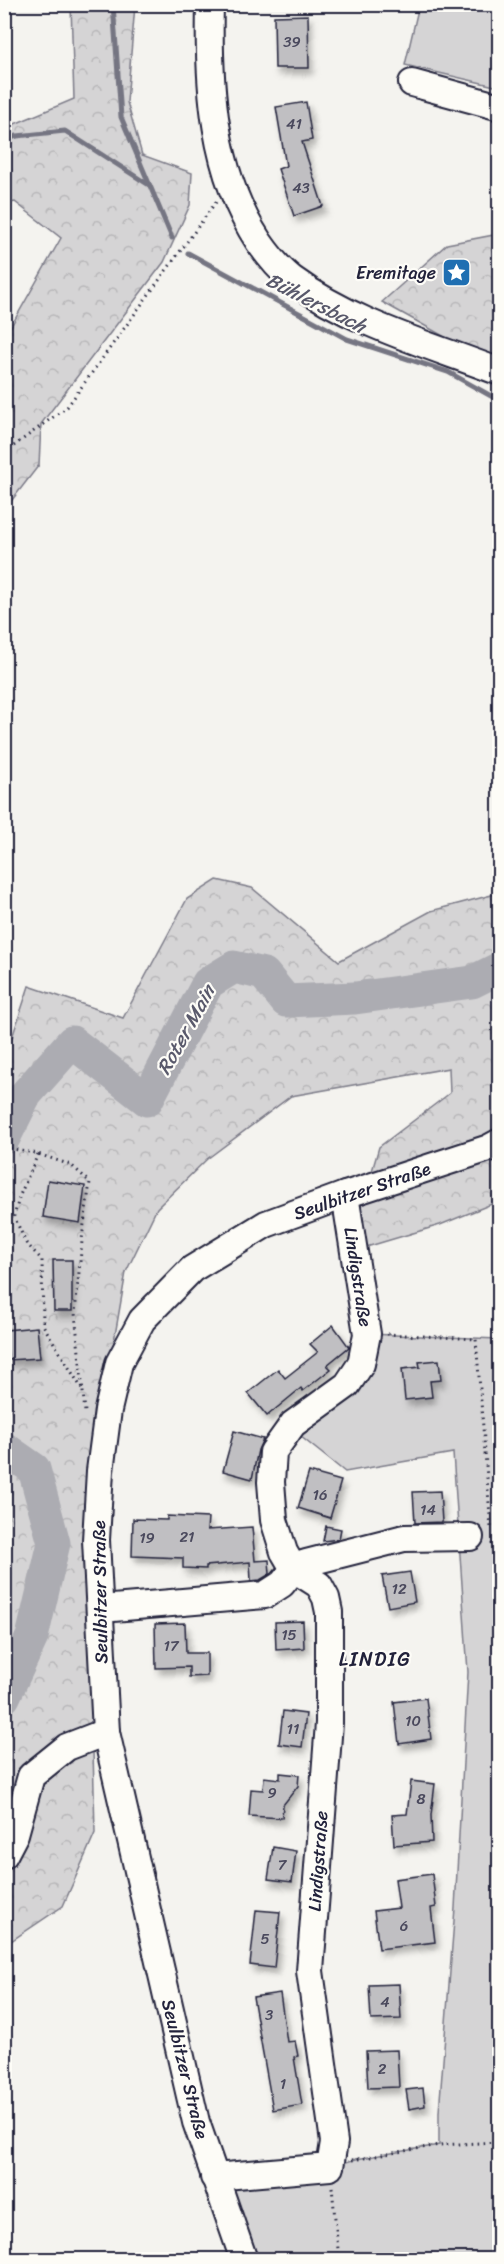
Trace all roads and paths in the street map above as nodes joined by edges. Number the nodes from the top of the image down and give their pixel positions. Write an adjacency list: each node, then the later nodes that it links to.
1 (210, 4): 4 (street)
2 (412, 83): 3 (street)
3 (500, 107)
4 (229, 184): 5 (street); 6 (path)
5 (500, 372)
6 (4, 453)
7 (500, 1142): 10 (street, Seulbitzer Straße)
8 (4, 1147): 9 (path)
9 (38, 1154): 12 (path); 12 (path)
10 (345, 1195): 11 (street, Lindigstraße); 18 (street, Seulbitzer Straße)
11 (367, 1334): 15 (path); 16 (street, Lindigstraße)
12 (82, 1390): 13 (path)
13 (85, 1415)
14 (470, 1537): 16 (street)
15 (493, 1551)
16 (294, 1569): 17 (street); 21 (street, Lindigstraße)
17 (113, 1608)
18 (106, 1732): 19 (street); 22 (street, Seulbitzer Straße)
19 (4, 1855)
20 (500, 2142): 21 (path)
21 (330, 2167): 22 (street); 24 (path)
22 (214, 2177): 23 (street, Seulbitzer Straße)
23 (244, 2259)
24 (339, 2259)

